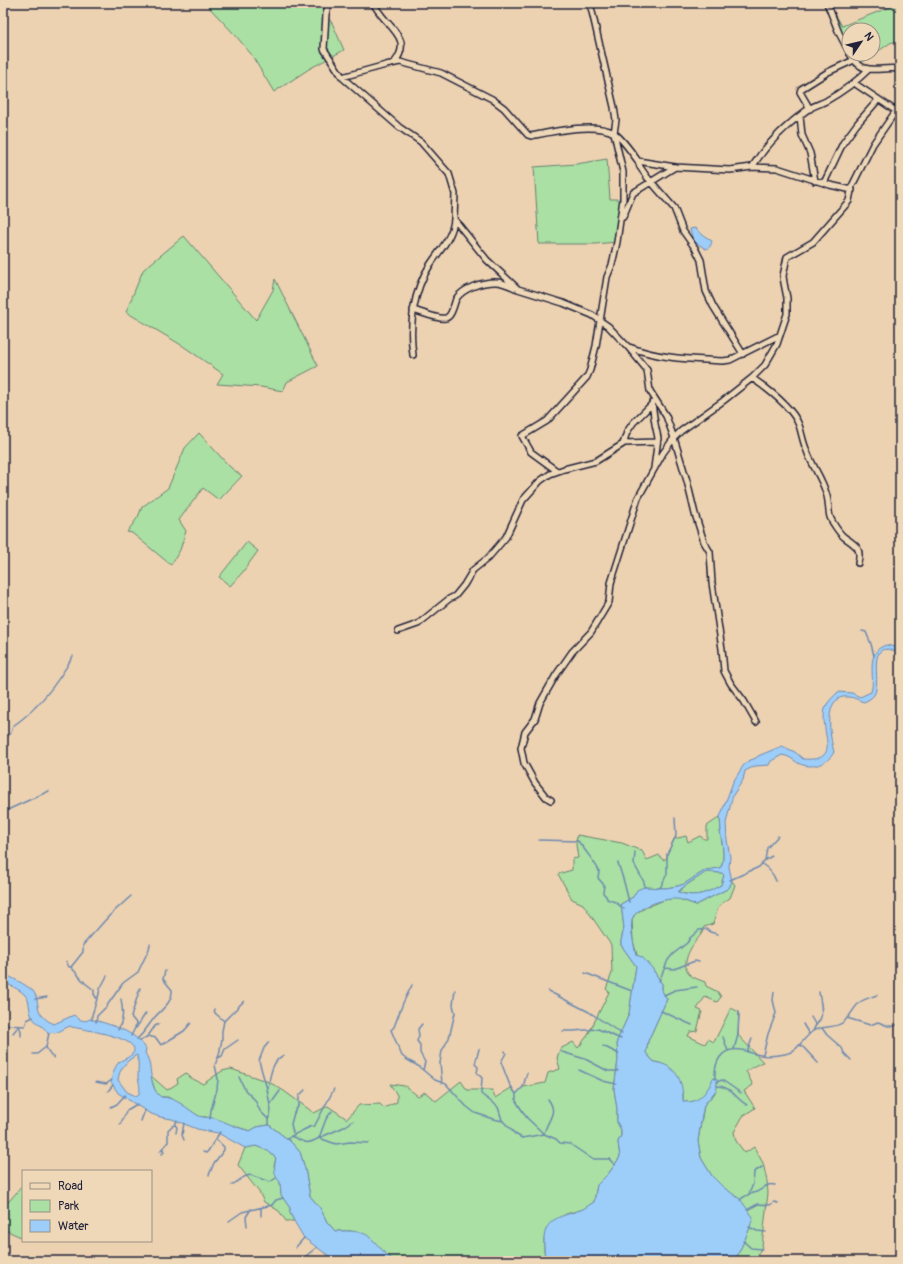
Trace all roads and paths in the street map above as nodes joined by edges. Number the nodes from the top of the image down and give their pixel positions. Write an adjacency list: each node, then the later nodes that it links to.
1 (329, 3): 11 (street)
2 (373, 3): 8 (street)
3 (590, 3): 18 (street)
4 (827, 3): 5 (street)
5 (841, 37)
6 (850, 62): 15 (street)
7 (855, 62): 10 (street)
8 (394, 63): 11 (street); 18 (street)
9 (900, 69): 10 (street)
10 (868, 70): 12 (street)
11 (342, 77): 26 (street)
12 (854, 83): 13 (street); 15 (street)
13 (878, 100): 16 (street); 24 (street)
14 (900, 105): 16 (street)
15 (810, 109): 17 (street)
16 (896, 111): 25 (street)
17 (800, 116): 21 (street); 22 (street)
18 (614, 133): 19 (street); 27 (street)
19 (638, 161): 20 (street); 23 (street)
20 (675, 167): 21 (street); 23 (street)
21 (752, 167): 22 (street)
22 (815, 181): 24 (street)
23 (651, 182): 27 (street); 33 (street)
24 (824, 183): 25 (street)
25 (852, 190): 31 (street)
26 (454, 220): 28 (street); 29 (street)
27 (620, 225): 30 (street)
28 (518, 289): 29 (street); 30 (street)
29 (413, 310): 34 (street)
30 (600, 321): 32 (street); 41 (street)
31 (780, 335): 33 (street); 35 (street)
32 (628, 346): 33 (street); 36 (street)
33 (743, 354)
34 (413, 355)
35 (752, 378): 38 (street); 43 (street)
36 (650, 391): 37 (street); 38 (street)
37 (652, 404): 39 (street); 40 (street)
38 (674, 438): 42 (street); 45 (street)
39 (657, 442): 40 (street); 42 (street)
40 (624, 444): 41 (street)
41 (557, 471): 44 (street)
42 (653, 473): 46 (street)
43 (858, 563)
44 (398, 631)
45 (756, 722)
46 (551, 800)

